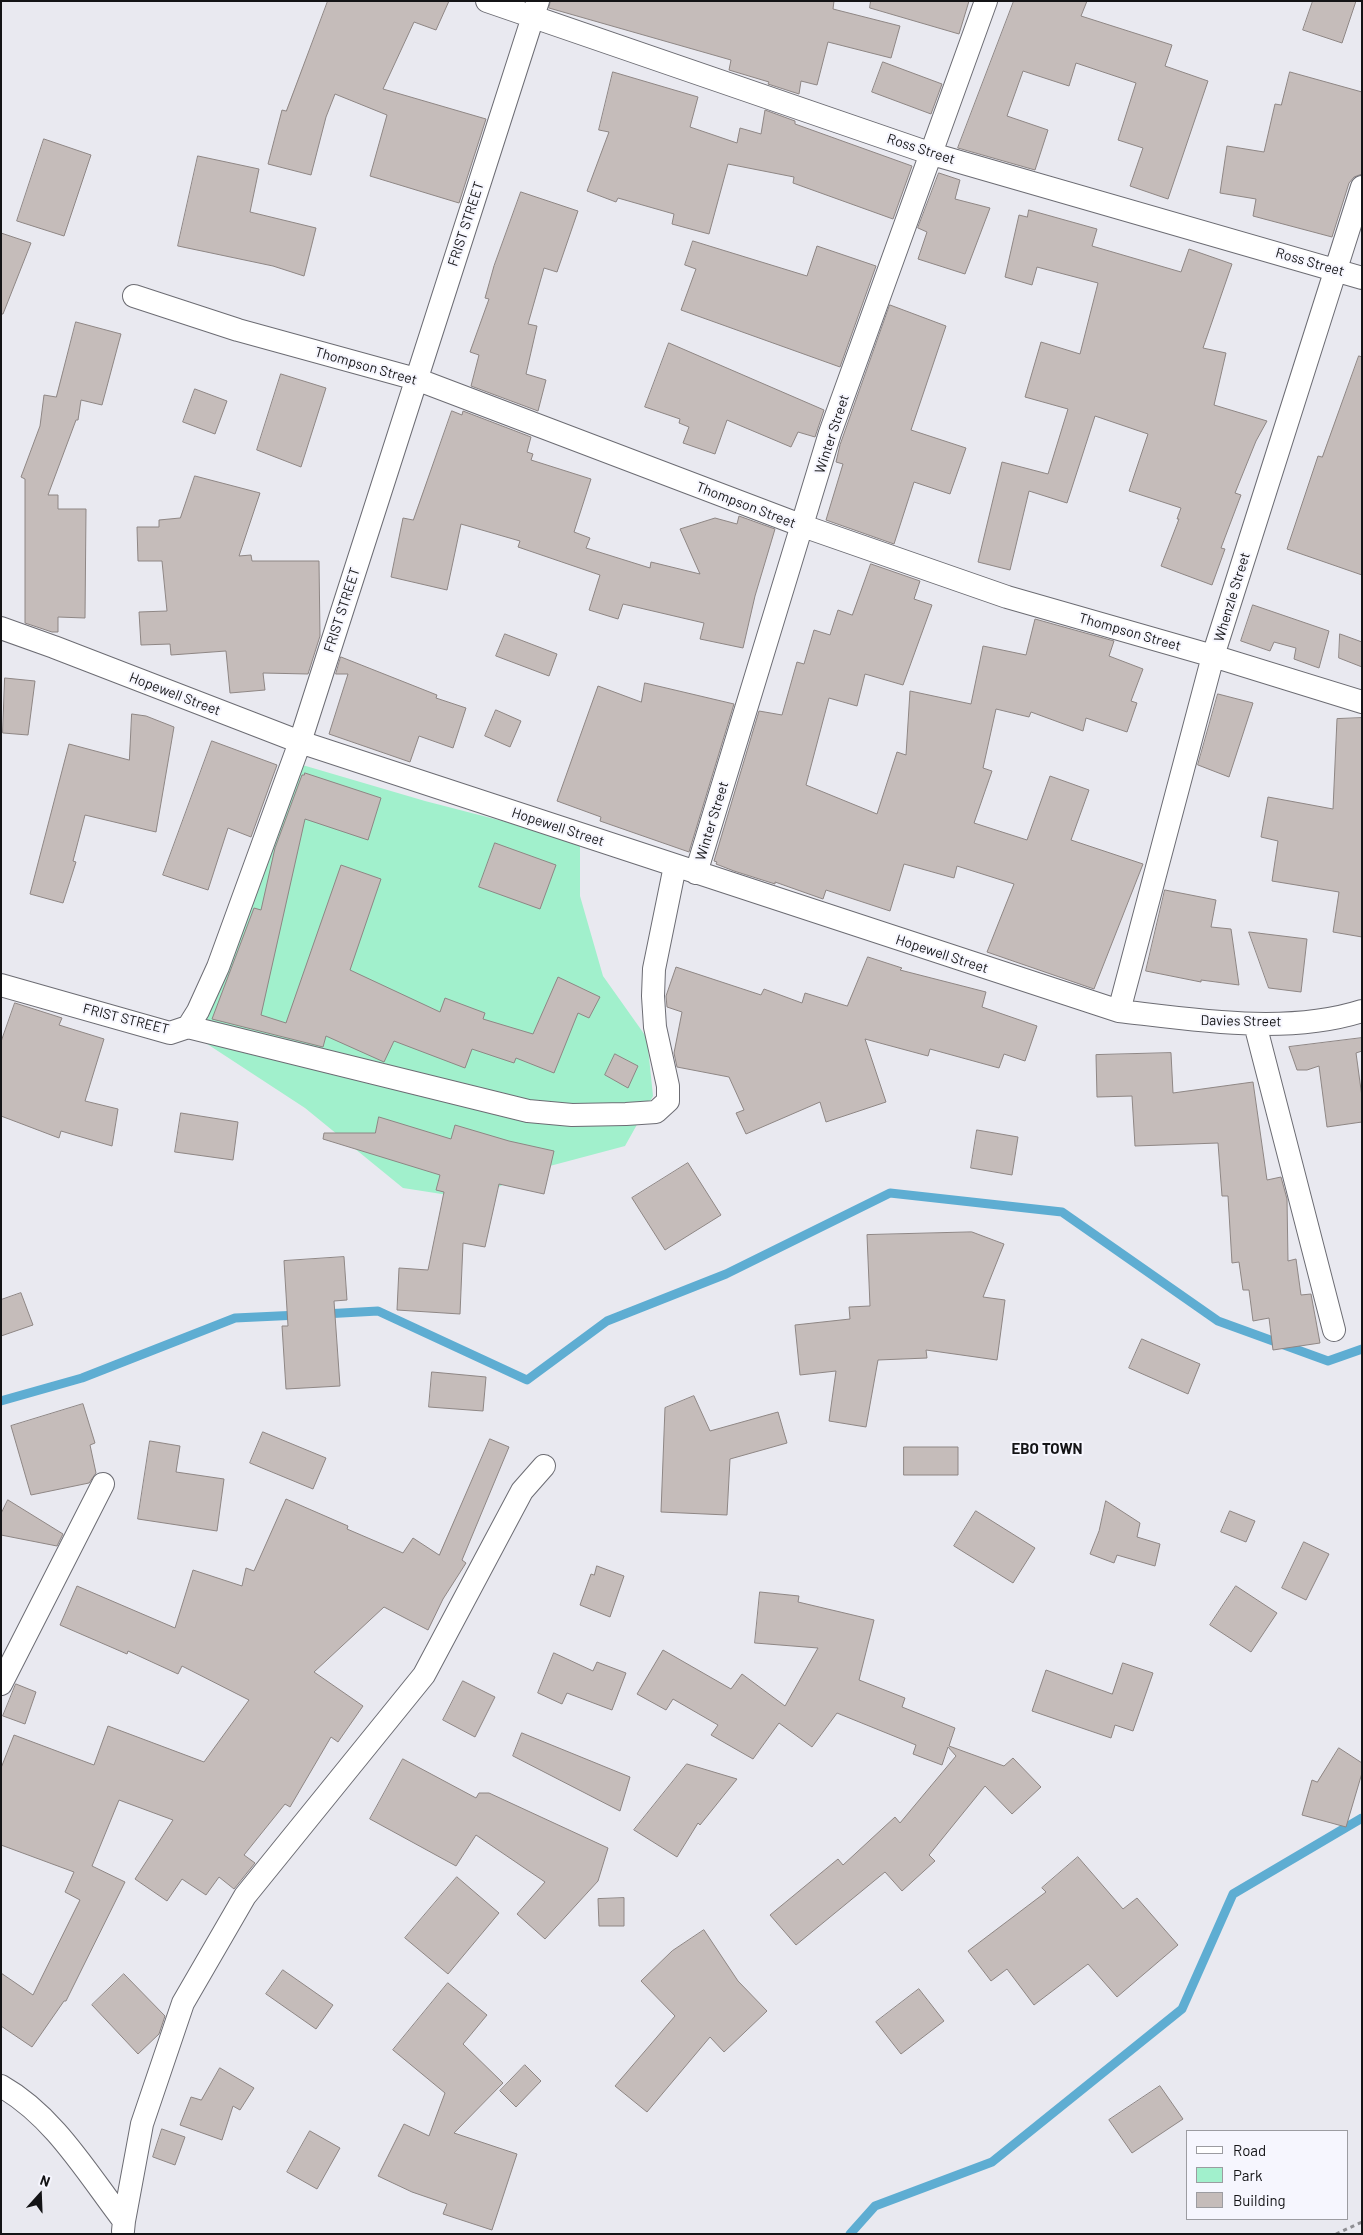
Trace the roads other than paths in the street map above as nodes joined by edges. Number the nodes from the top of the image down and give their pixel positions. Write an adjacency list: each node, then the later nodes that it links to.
1 (487, 1): 3 (street, Ross Street)
2 (986, 1): 4 (street, Winter Street)
3 (536, 9): 4 (street, Ross Street); 9 (street, FRIST STREET)
4 (932, 154): 6 (street, Ross Street); 10 (street, Winter Street)
5 (1362, 187): 6 (street, Whenzle Street)
6 (1335, 269): 7 (street, Ross Street); 12 (street, Whenzle Street)
7 (1362, 278)
8 (134, 296): 9 (street, Thompson Street)
9 (416, 380): 10 (street, Thompson Street); 14 (street, FRIST STREET)
10 (803, 526): 12 (street, Thompson Street); 15 (street, Winter Street)
11 (1, 628): 14 (street, Hopewell Street)
12 (1213, 656): 13 (street, Thompson Street); 17 (street, Whenzle Street)
13 (1362, 702)
14 (300, 742): 15 (street, Hopewell Street); 20 (street, FRIST STREET)
15 (686, 870): 17 (street, Hopewell Street); 20 (street, Winter Street)
16 (1, 985): 20 (street, FRIST STREET)
17 (1119, 1011): 19 (street, Davies Street)
18 (1362, 1011): 19 (street, Davies Street)
19 (1255, 1024): 21 (street)
20 (188, 1027)
21 (1334, 1330)
22 (544, 1466): 26 (street)
23 (103, 1484): 24 (street)
24 (1, 1684)
25 (1, 2086): 26 (street)
26 (123, 2227)

